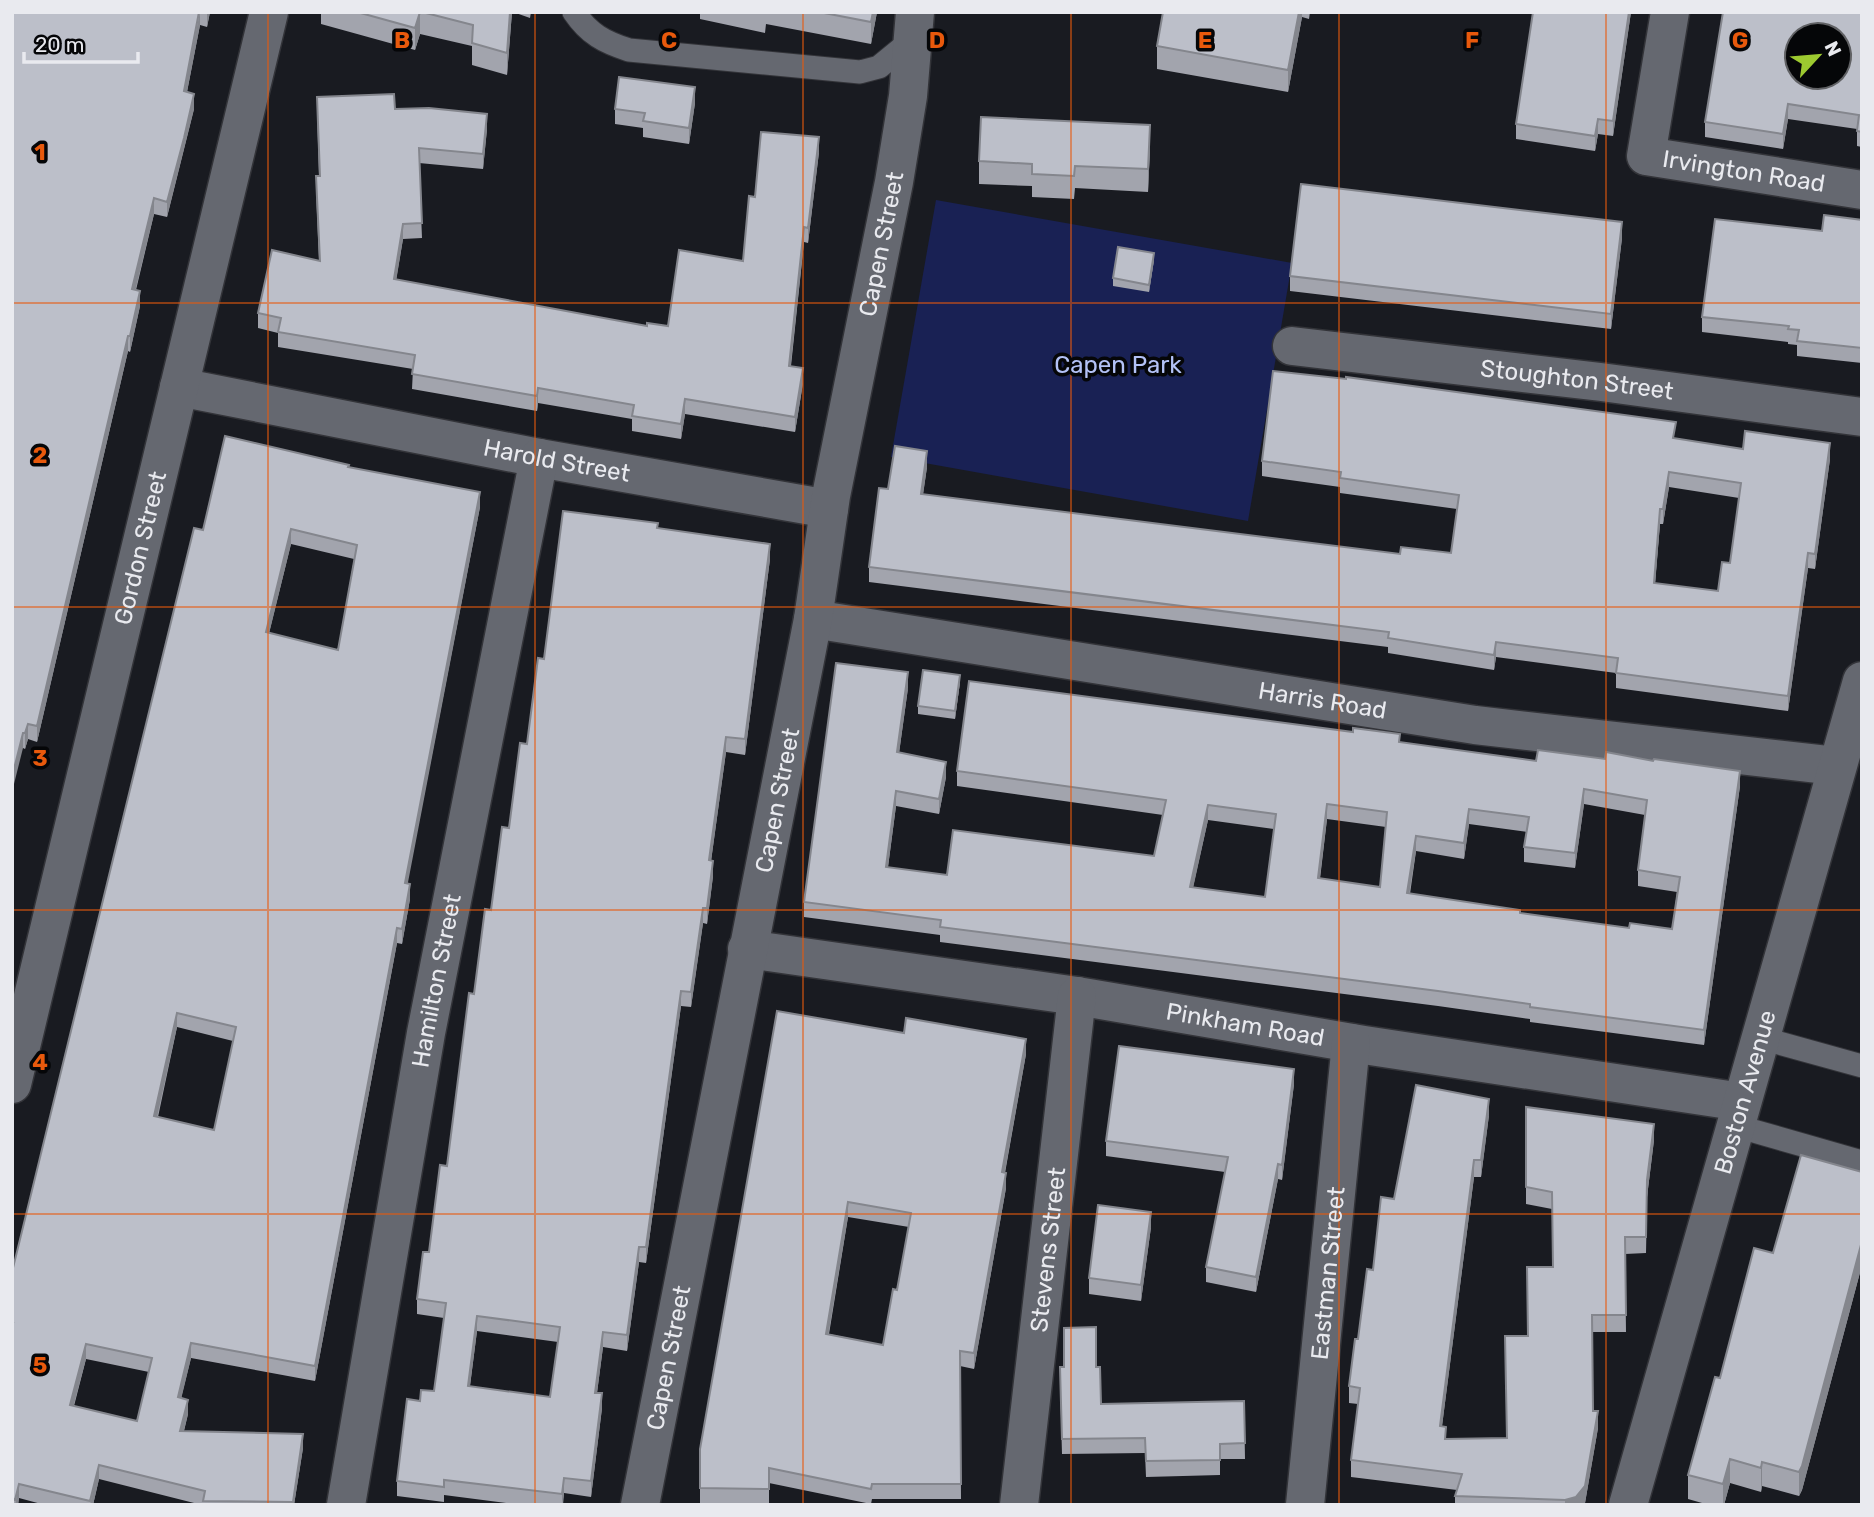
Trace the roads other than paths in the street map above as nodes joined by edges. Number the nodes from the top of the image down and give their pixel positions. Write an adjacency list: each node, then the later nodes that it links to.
1 (269, 12): 7 (street, Gordon Street)
2 (574, 12): 4 (lane)
3 (1671, 12): 5 (street, Irvington Road)
4 (913, 26): 10 (street, Capen Street)
5 (1862, 190)
6 (1292, 346): 8 (street, Stoughton Street)
7 (179, 387): 9 (street, Harold Street); 19 (street, Gordon Street)
8 (1862, 417)
9 (540, 458): 10 (street, Harold Street); 22 (street, Hamilton Street)
10 (830, 509): 11 (street, Capen Street)
11 (813, 619): 13 (street, Harris Road); 14 (street, Capen Street)
12 (1862, 681): 13 (street, Boston Avenue)
13 (1836, 766): 16 (street, Boston Avenue)
14 (747, 949): 15 (street, Pinkham Road); 23 (street, Capen Street)
15 (1077, 996): 17 (street, Pinkham Road); 24 (street, Stevens Street)
16 (1761, 1038): 18 (lane); 20 (street, Boston Avenue)
17 (1351, 1043): 20 (street, Pinkham Road); 25 (street, Eastman Street)
18 (1862, 1066)
19 (12, 1084)
20 (1739, 1114): 21 (lane); 26 (street, Boston Avenue)
21 (1862, 1162)
22 (346, 1505)
23 (640, 1505)
24 (1019, 1505)
25 (1305, 1505)
26 (1628, 1505)

